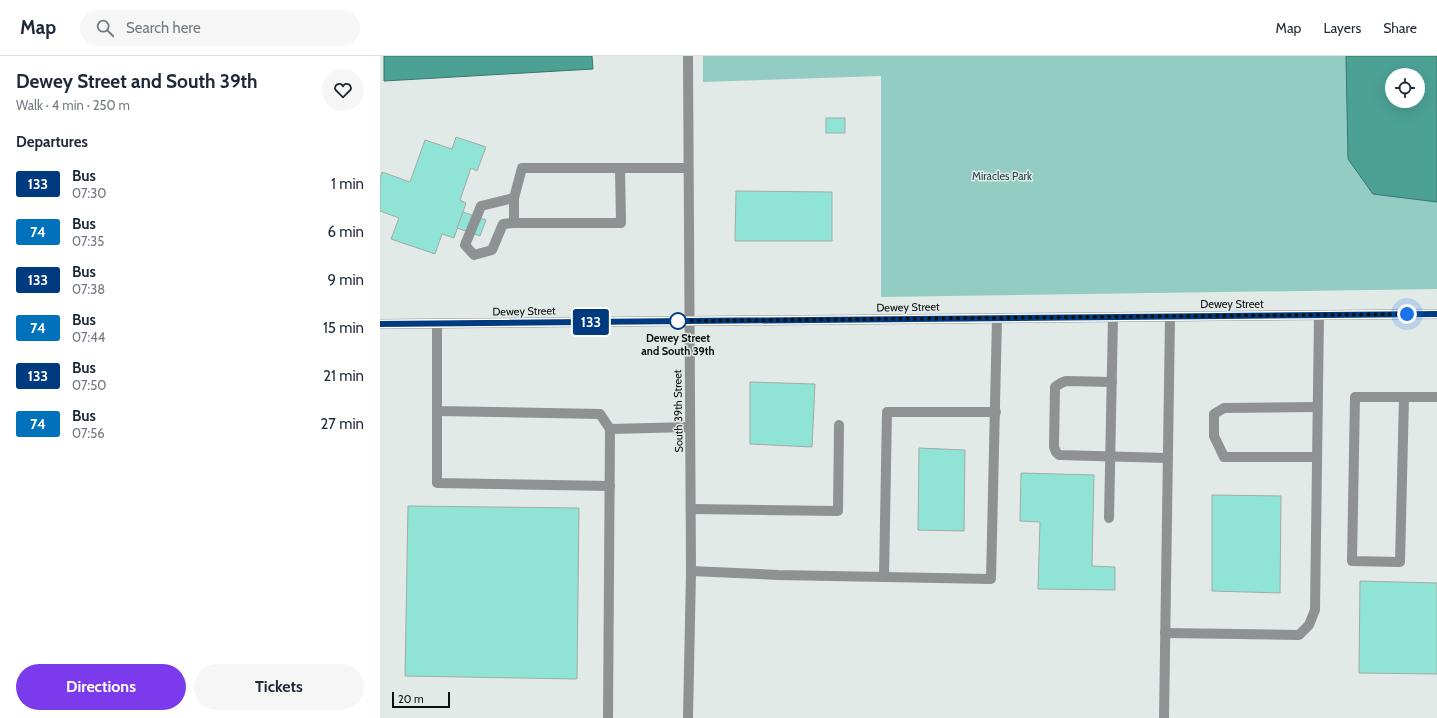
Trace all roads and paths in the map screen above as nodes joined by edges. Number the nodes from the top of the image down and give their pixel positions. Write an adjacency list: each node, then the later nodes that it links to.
1 (688, 56): 3 (street, South 39th Street)
2 (620, 168): 3 (street); 4 (street); 5 (street)
3 (688, 168): 11 (street, South 39th Street)
4 (514, 198): 5 (street); 5 (street)
5 (514, 223)
6 (1437, 314): 7 (street, Dewey Street)
7 (1319, 316): 9 (street, Dewey Street); 17 (street)
8 (1113, 317): 9 (street, Dewey Street); 10 (street, Dewey Street); 14 (street)
9 (1170, 317): 25 (street)
10 (997, 318): 11 (street, Dewey Street); 19 (street)
11 (689, 321): 13 (street, Dewey Street); 21 (street, South 39th Street)
12 (380, 324): 13 (street, Dewey Street)
13 (437, 324): 18 (street)
14 (1112, 382): 23 (street); 23 (street)
15 (1404, 397): 15 (street); 16 (street)
16 (1437, 397)
17 (1317, 407): 24 (street); 24 (street)
18 (437, 411): 22 (street); 26 (street)
19 (996, 412): 30 (street); 30 (street)
20 (839, 425): 27 (street)
21 (690, 428): 22 (street); 27 (street, South 39th Street)
22 (610, 429): 26 (street)
23 (1110, 457): 25 (street); 28 (street)
24 (1317, 457): 31 (street)
25 (1167, 458): 31 (street)
26 (610, 486): 32 (street)
27 (691, 509): 29 (street, South 39th Street)
28 (1109, 518)
29 (691, 571): 30 (street); 33 (street, South 39th Street)
30 (884, 577)
31 (1165, 633): 34 (street)
32 (608, 718)
33 (688, 718)
34 (1164, 718)

